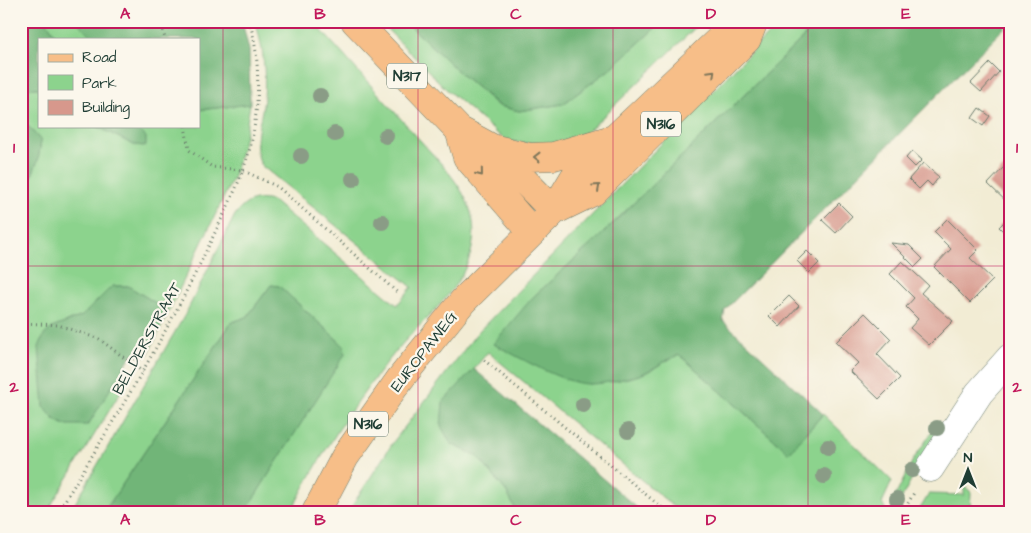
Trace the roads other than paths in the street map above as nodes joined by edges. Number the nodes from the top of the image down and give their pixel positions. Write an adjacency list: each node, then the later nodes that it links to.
1 (355, 21): 4 (main road, N317)
2 (739, 21): 5 (main road, EUROPAWEG / N316)
3 (754, 21): 7 (main road, EUROPAWEG / N316, one-way to 3)
4 (459, 130): 6 (main road, N317); 8 (main road, N317, one-way to 8)
5 (618, 138): 6 (main road, one-way to 6); 7 (main road, EUROPAWEG / N316)
6 (492, 148): 7 (main road, N317)
7 (554, 210): 8 (main road, EUROPAWEG / N316)
8 (532, 232): 11 (main road, EUROPAWEG / N316)
9 (1010, 358): 10 (street)
10 (930, 468)
11 (316, 512)

